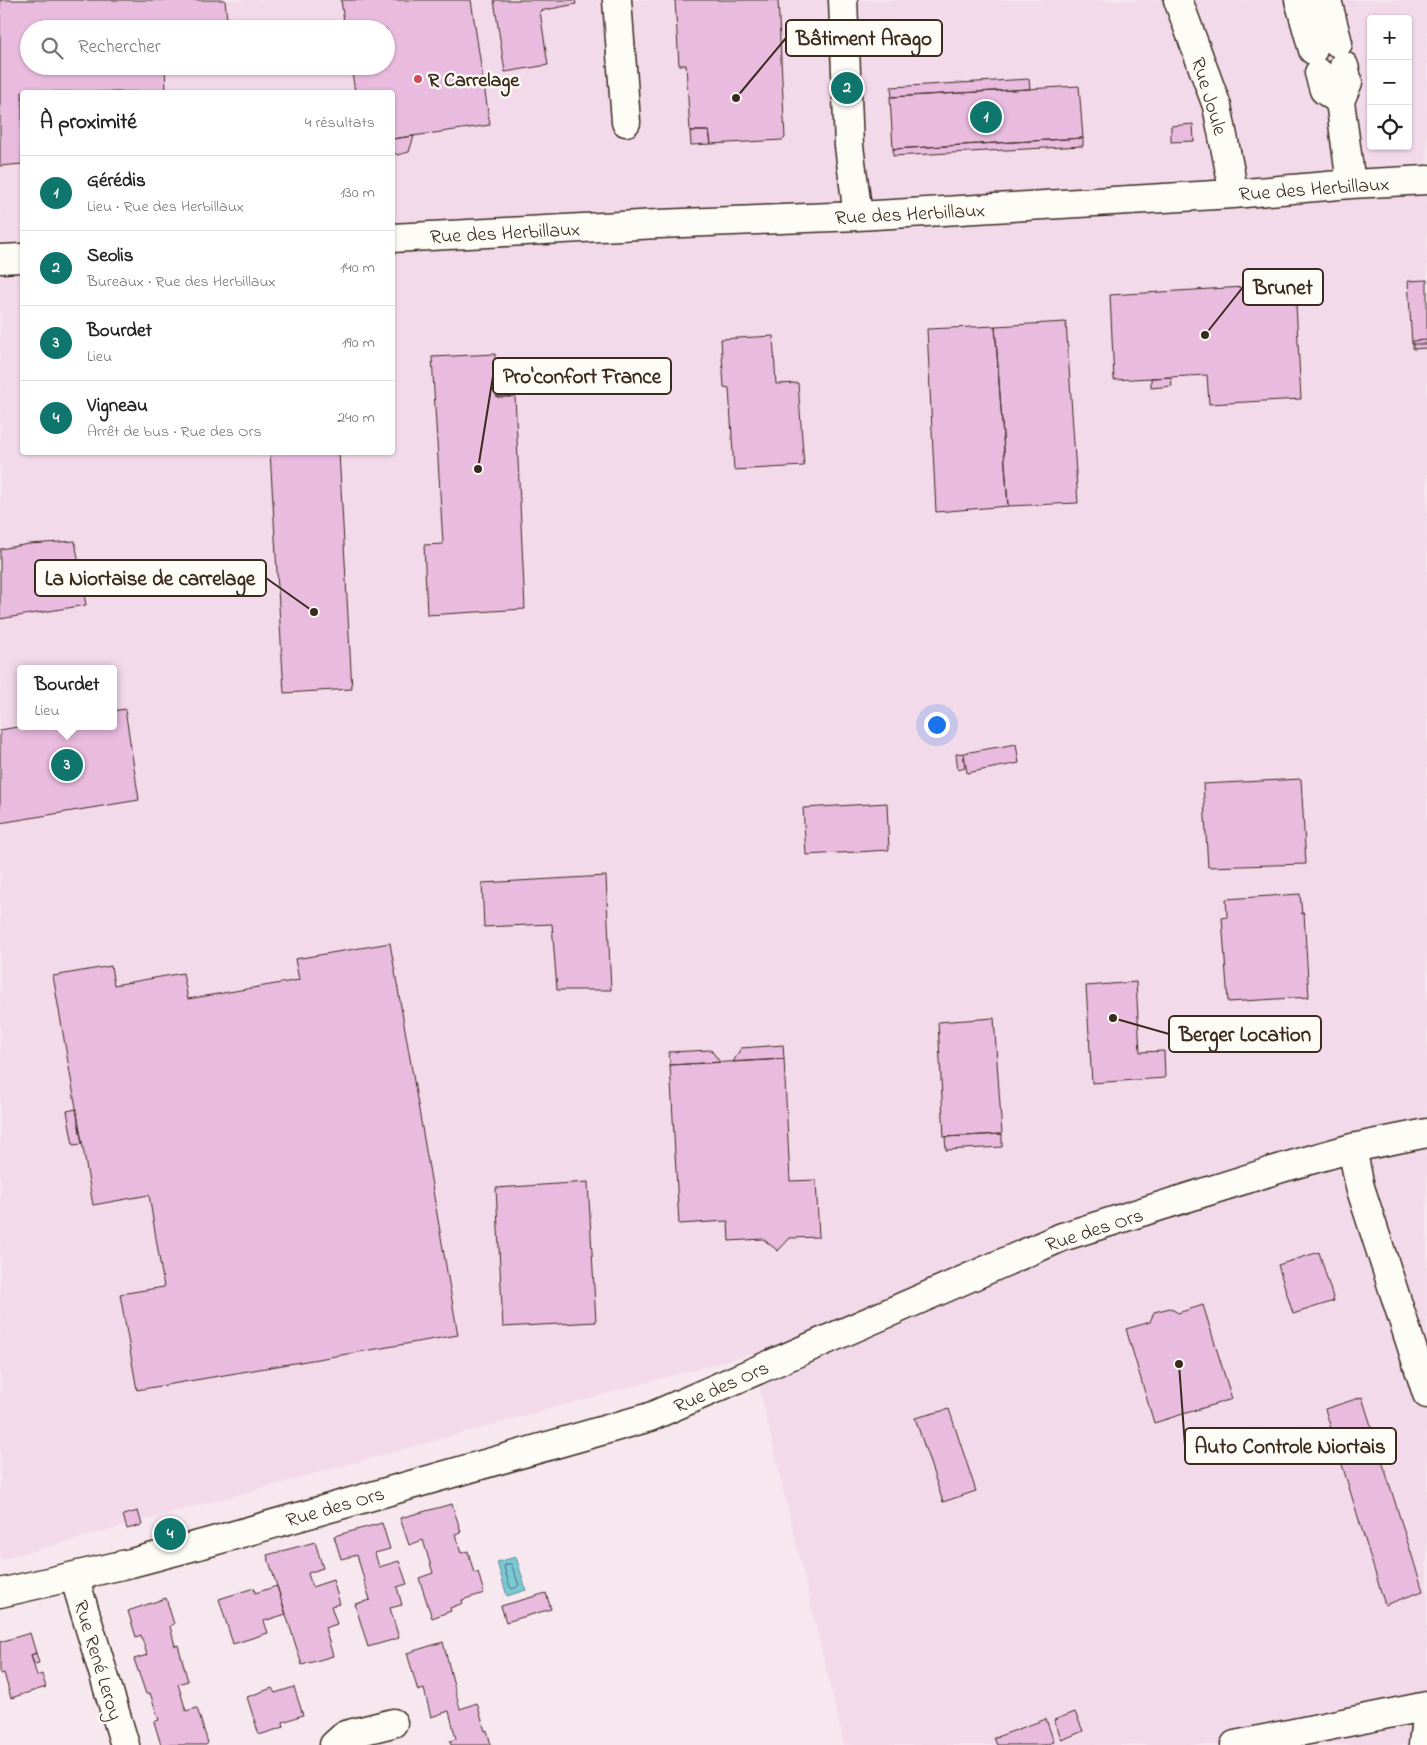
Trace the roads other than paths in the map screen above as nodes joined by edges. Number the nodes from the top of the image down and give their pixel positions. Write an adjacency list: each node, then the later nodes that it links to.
1 (617, 0): 7 (street)
2 (843, 0): 11 (street)
3 (1178, 0): 10 (street, Rue Joule)
4 (1299, 0): 6 (street)
5 (1327, 0): 6 (street)
6 (1328, 58): 9 (street)
7 (626, 122)
8 (1427, 180): 9 (street, Rue des Herbillaux)
9 (1351, 184): 10 (street, Rue des Herbillaux)
10 (1233, 194): 11 (street, Rue des Herbillaux)
11 (858, 216): 12 (street, Rue des Herbillaux)
12 (395, 238)
13 (20, 258): 14 (street)
14 (0, 259)
15 (1427, 1133): 16 (street, Rue des Ors)
16 (1352, 1148): 17 (street); 18 (street, Rue des Ors)
17 (1427, 1394)
18 (74, 1576): 19 (street, Rue des Ors); 22 (street, Rue René Leroy)
19 (2, 1587)
20 (1427, 1707): 24 (street); 25 (street)
21 (393, 1723): 23 (street)
22 (125, 1745)
23 (334, 1745)
24 (1235, 1745)
25 (1423, 1745)

